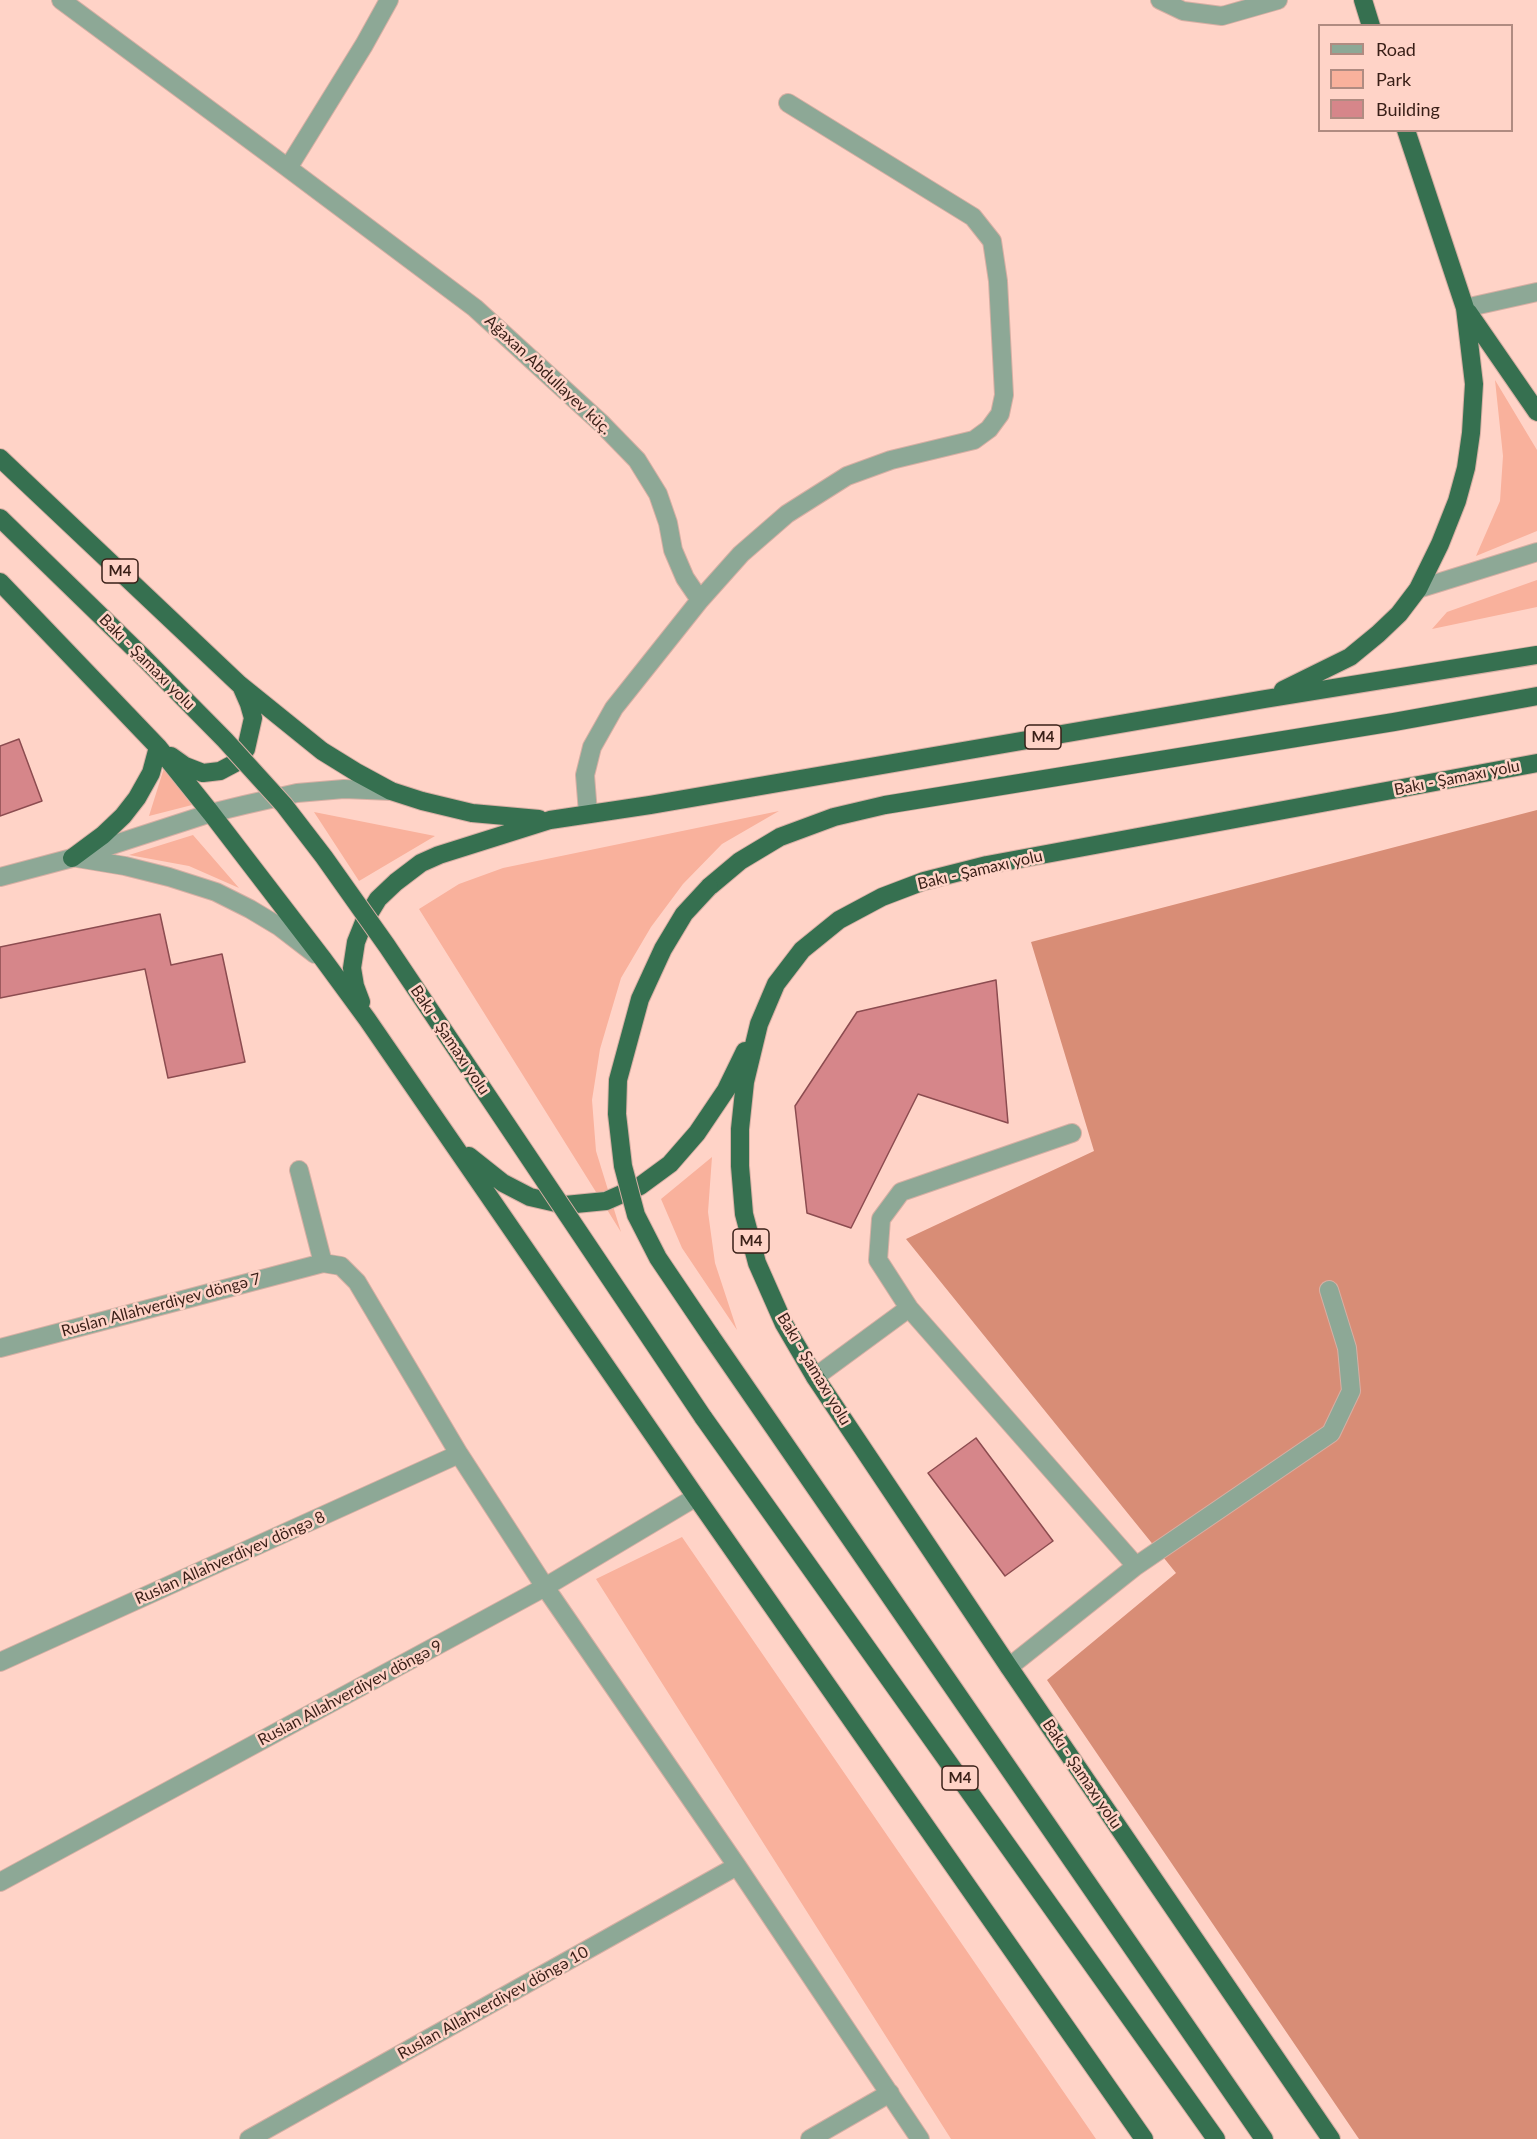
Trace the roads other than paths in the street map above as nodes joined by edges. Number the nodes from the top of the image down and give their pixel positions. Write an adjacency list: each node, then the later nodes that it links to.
1 (61, 0): 9 (street, Ağaxan Abdullayev küç.)
2 (388, 0): 9 (street)
3 (1160, 0): 4 (street)
4 (1278, 0)
5 (1363, 0): 6 (highway)
6 (1370, 24)
7 (788, 103): 18 (street)
8 (1407, 132): 11 (highway)
9 (288, 168): 18 (street, Ağaxan Abdullayev küç.)
10 (1537, 292): 11 (street)
11 (1465, 308): 12 (highway); 17 (highway)
12 (1537, 411)
13 (0, 458): 20 (highway, M4)
14 (0, 518): 55 (highway, Bakı - Şamaxı yolu / M4, bridge)
15 (1537, 552): 17 (street)
16 (0, 582): 23 (highway)
17 (1419, 589): 22 (highway)
18 (700, 600): 27 (street)
19 (1537, 655): 22 (highway, M4)
20 (239, 684): 23 (highway); 25 (highway)
21 (1537, 696): 56 (highway, bridge)
22 (1265, 699): 27 (highway, M4)
23 (158, 747): 26 (highway); 29 (highway)
24 (1537, 763): 33 (highway, Bakı - Şamaxı yolu / M4)
25 (391, 791): 26 (street); 28 (highway)
26 (211, 813): 29 (street); 31 (highway)
27 (588, 813): 28 (highway, M4)
28 (550, 820): 32 (highway)
29 (72, 858): 30 (street); 31 (street)
30 (0, 877)
31 (323, 959): 32 (highway)
32 (367, 1020): 35 (highway)
33 (759, 1024): 35 (highway); 41 (highway, Bakı - Şamaxı yolu / M4)
34 (1072, 1133): 39 (street)
35 (448, 1136): 43 (highway)
36 (299, 1170): 37 (street)
37 (322, 1263): 40 (street, Ruslan Allahverdiyev döngə 7); 42 (street)
38 (1329, 1290): 44 (street)
39 (909, 1308): 41 (street); 44 (street)
40 (0, 1348)
41 (815, 1377): 47 (highway, Bakı - Şamaxı yolu / M4)
42 (459, 1454): 45 (street); 46 (street, Ruslan Allahverdiyev döngə 8)
43 (696, 1497): 45 (street, Ruslan Allahverdiyev döngə 9); 54 (highway)
44 (1136, 1566): 47 (street)
45 (545, 1587): 48 (street); 49 (street, Ruslan Allahverdiyev döngə 9)
46 (0, 1662)
47 (1009, 1667): 57 (highway, Bakı - Şamaxı yolu / M4)
48 (737, 1866): 50 (street); 51 (street, Ruslan Allahverdiyev döngə 10)
49 (0, 1882)
50 (891, 2093): 52 (street); 53 (street)
51 (249, 2139)
52 (810, 2139)
53 (920, 2139)
54 (1144, 2139)
55 (1216, 2139)
56 (1264, 2139)
57 (1331, 2139)

